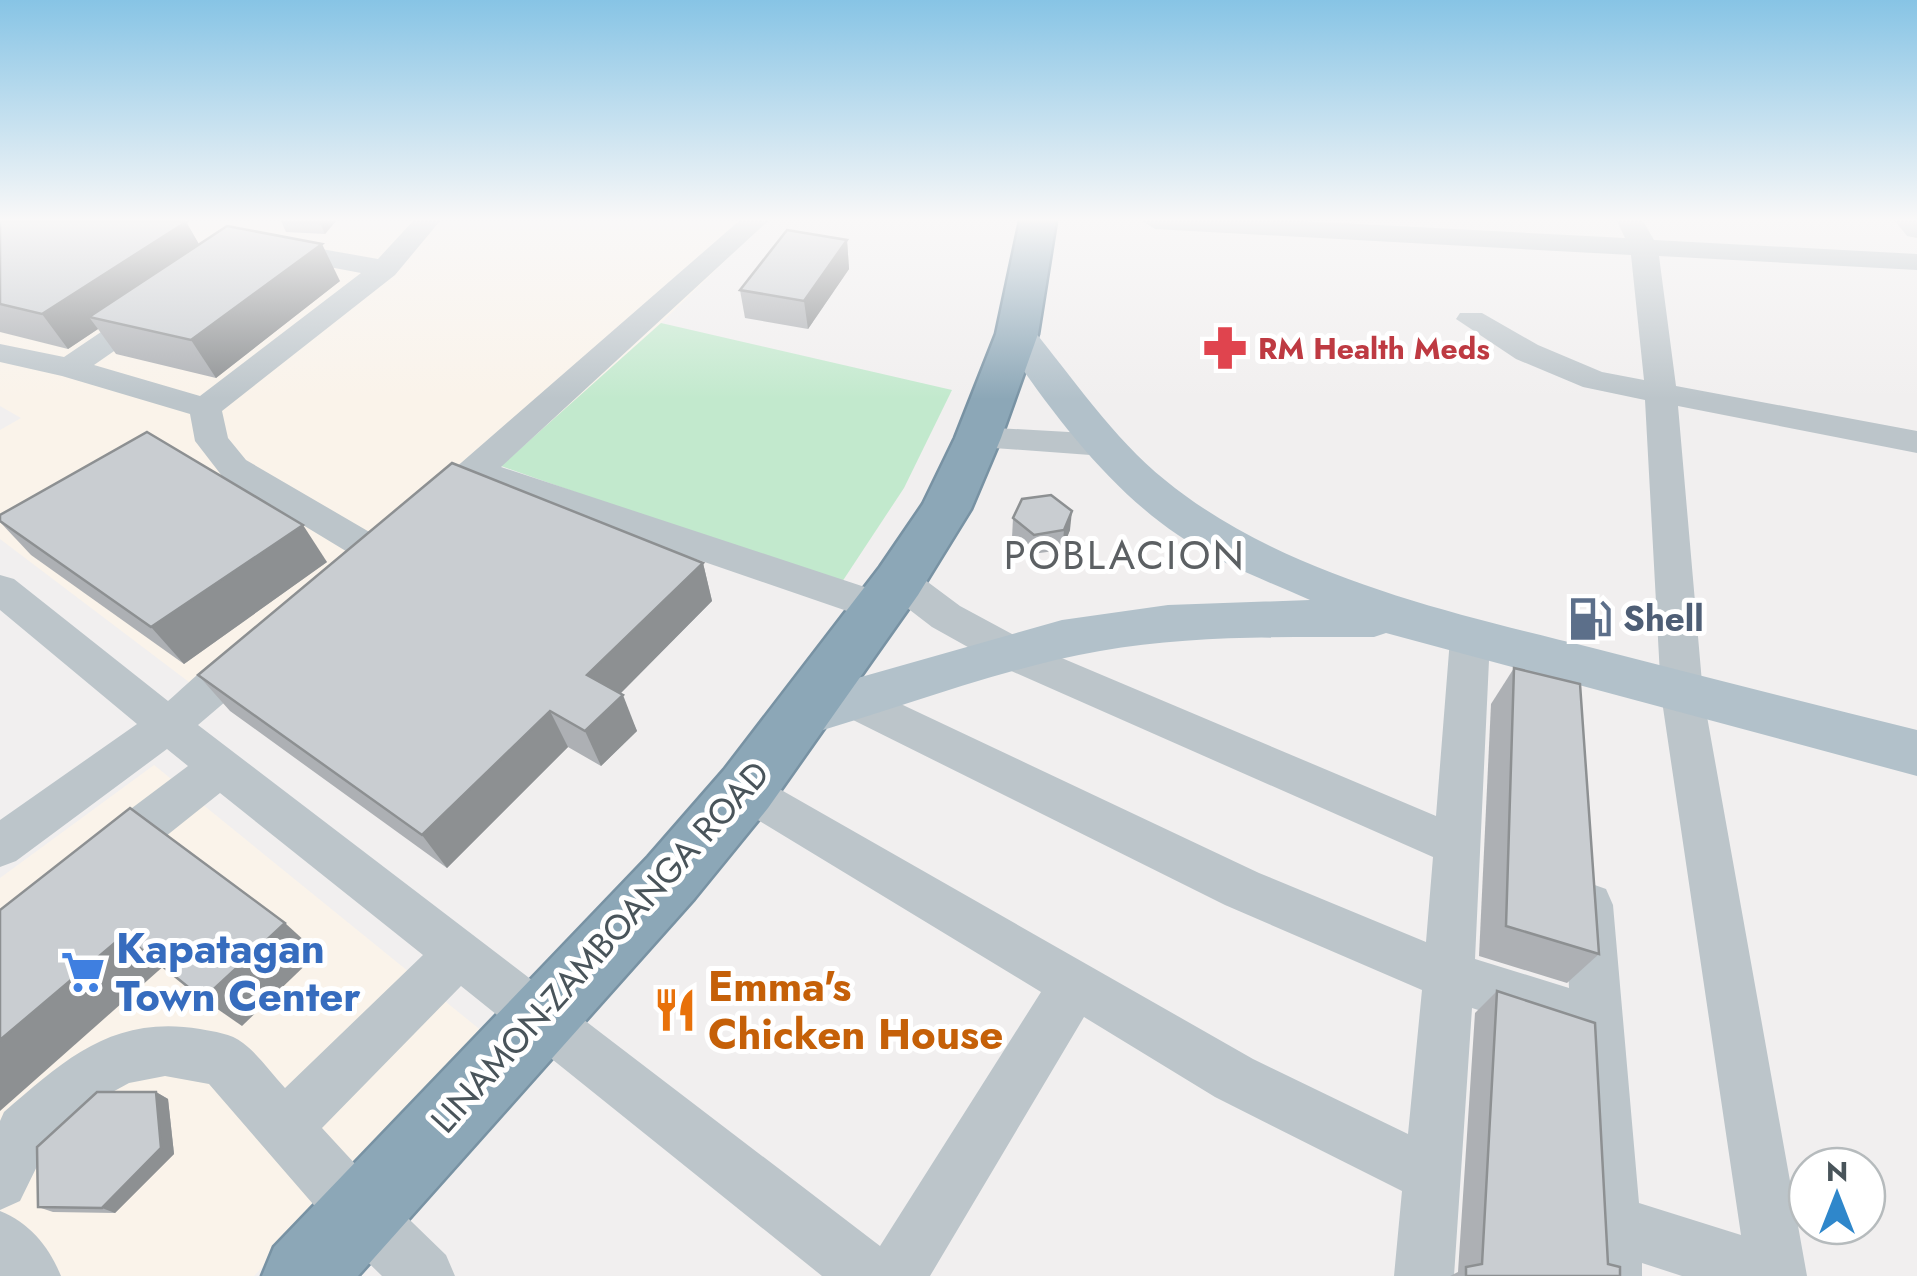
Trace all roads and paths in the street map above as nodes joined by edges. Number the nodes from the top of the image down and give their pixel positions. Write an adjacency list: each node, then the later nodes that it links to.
1 (368, 281): 11 (street)
2 (689, 281): 15 (street)
3 (1027, 281): 7 (highway, LINAMON-ZAMBOANGA ROAD)
4 (1644, 281): 10 (street)
5 (179, 292): 9 (street)
6 (1471, 319): 10 (street)
7 (1017, 334): 12 (highway, LINAMON-ZAMBOANGA ROAD); 14 (main road)
8 (0, 354): 9 (street)
9 (69, 368): 11 (street)
10 (1661, 392): 13 (street); 24 (street)
11 (205, 408): 16 (street)
12 (978, 438): 14 (street); 19 (highway, LINAMON-ZAMBOANGA ROAD)
13 (1917, 442)
14 (1104, 445): 20 (main road)
15 (477, 472): 16 (street); 19 (street)
16 (377, 553): 17 (street)
17 (348, 578)
18 (0, 589): 27 (street)
19 (889, 594): 23 (street); 26 (highway, LINAMON-ZAMBOANGA ROAD)
20 (1398, 618): 22 (main road); 23 (main road)
21 (273, 639): 27 (street)
22 (1470, 639): 24 (main road); 32 (street)
23 (1012, 652): 25 (main road); 32 (street)
24 (1682, 694): 28 (main road); 52 (street)
25 (854, 701): 26 (main road); 36 (street)
26 (798, 715): 30 (highway, LINAMON-ZAMBOANGA ROAD)
27 (168, 725): 29 (street); 31 (street)
28 (1917, 753)
29 (220, 767): 34 (street); 35 (street)
30 (746, 789): 37 (street); 38 (highway, LINAMON-ZAMBOANGA ROAD)
31 (0, 846)
32 (1457, 846): 36 (street)
33 (1586, 864): 39 (street)
34 (78, 876)
35 (460, 954): 38 (street); 40 (street)
36 (1450, 976): 39 (street); 41 (street)
37 (1076, 983): 41 (street); 50 (street)
38 (543, 1018): 43 (highway, LINAMON-ZAMBOANGA ROAD); 49 (street)
39 (1596, 1022): 45 (street)
40 (284, 1127): 42 (street); 43 (street)
41 (1431, 1176): 51 (street)
42 (0, 1182)
43 (360, 1213): 47 (highway, LINAMON-ZAMBOANGA ROAD); 48 (street)
44 (0, 1240): 46 (street)
45 (1612, 1250): 52 (street)
46 (31, 1276)
47 (303, 1276)
48 (425, 1276)
49 (870, 1276)
50 (896, 1276)
51 (1424, 1276)
52 (1776, 1276)

